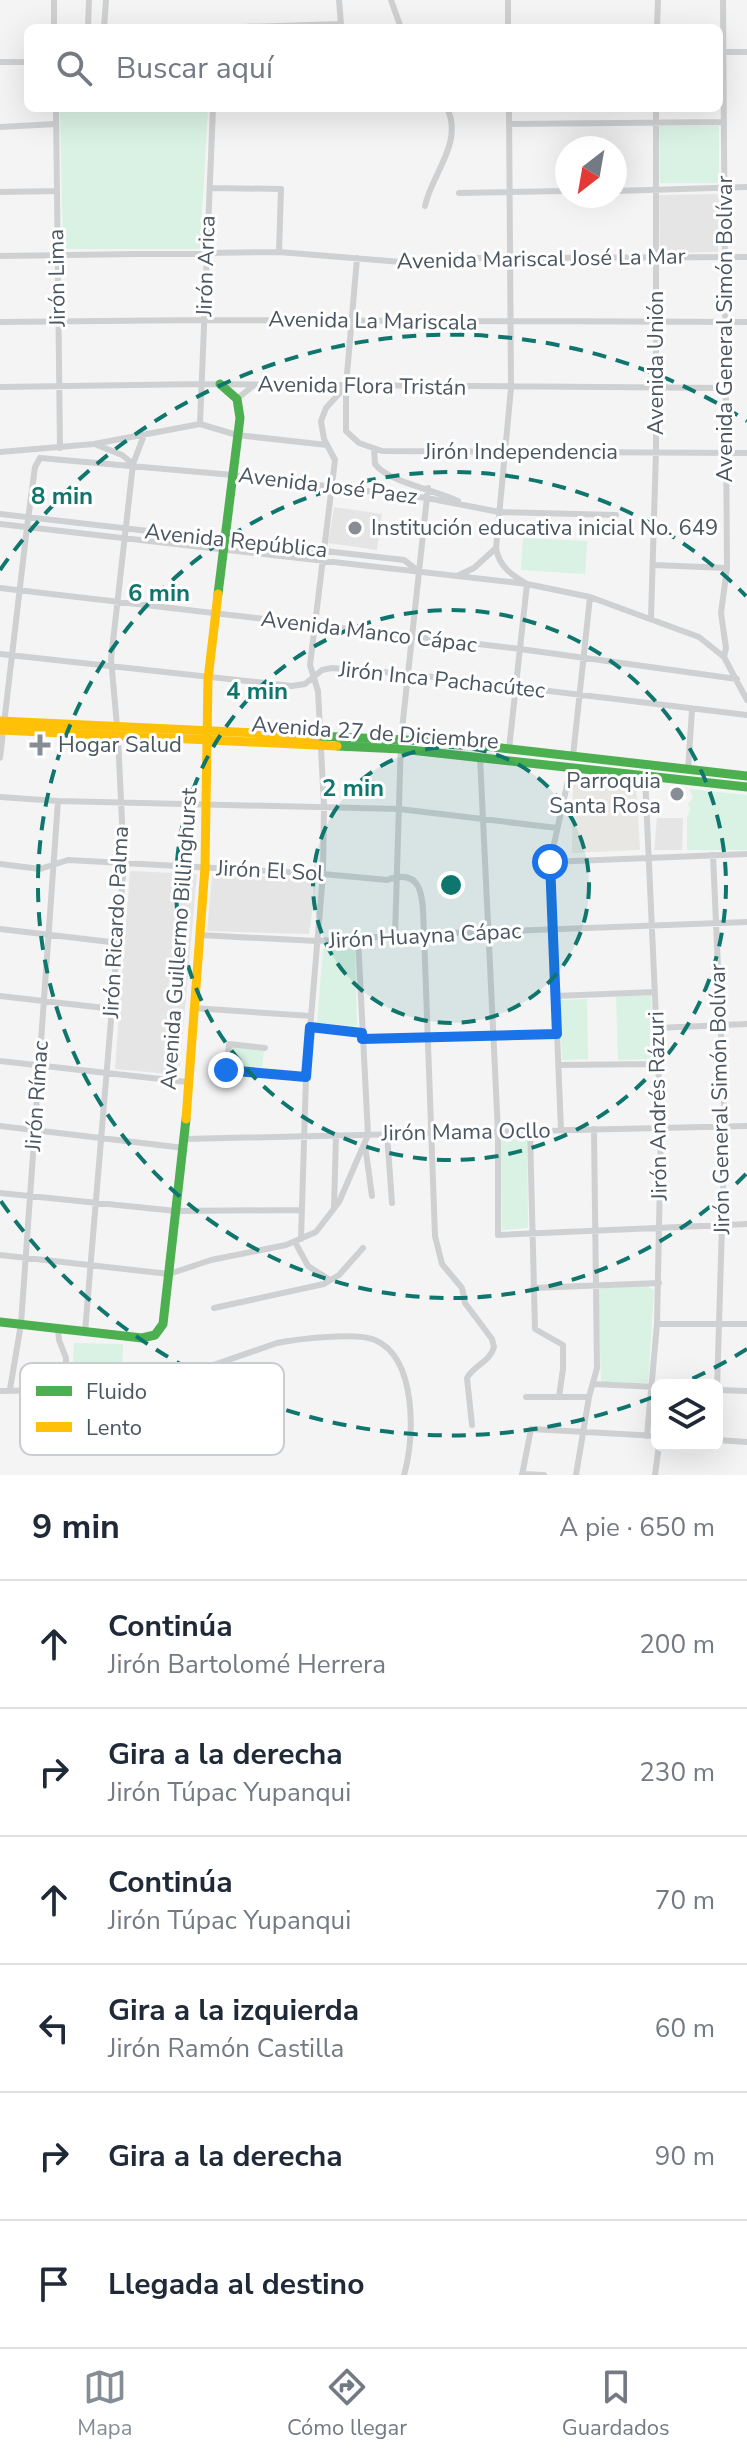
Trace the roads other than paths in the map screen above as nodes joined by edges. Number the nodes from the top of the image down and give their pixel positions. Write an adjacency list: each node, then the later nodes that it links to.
1 (54, 0): 9 (street)
2 (89, 0): 10 (street)
3 (106, 0): 11 (street)
4 (339, 0): 12 (street)
5 (391, 0): 13 (street)
6 (508, 0): 14 (street)
7 (658, 0): 15 (street)
8 (723, 0): 16 (street, Avenida General Simón Bolívar)
9 (54, 24)
10 (88, 24)
11 (104, 24)
12 (341, 24)
13 (400, 24)
14 (508, 24)
15 (657, 24)
16 (722, 24)
17 (723, 52): 18 (street)
18 (747, 52)
19 (0, 62): 20 (street)
20 (24, 62)
21 (723, 99): 27 (street, Avenida General Simón Bolívar)
22 (56, 112): 29 (street, Jirón Lima)
23 (213, 112): 33 (street, Jirón Arica)
24 (449, 112): 42 (street)
25 (509, 112): 30 (street)
26 (656, 112): 28 (street, Avenida Unión)
27 (724, 122): 28 (street); 34 (street, Avenida General Simón Bolívar)
28 (655, 123): 30 (street); 35 (street, Avenida Unión)
29 (56, 124): 31 (street); 36 (street, Jirón Lima)
30 (509, 124): 40 (street)
31 (0, 127)
32 (747, 187): 34 (street)
33 (210, 188): 43 (street); 44 (street, Jirón Arica)
34 (725, 188): 35 (street); 47 (street, Avenida General Simón Bolívar)
35 (656, 190): 38 (street); 51 (street, Avenida Unión)
36 (56, 191): 39 (street); 46 (street, Jirón Lima)
37 (555, 191): 40 (street)
38 (627, 191)
39 (0, 192)
40 (510, 192): 41 (street); 50 (street)
41 (459, 193)
42 (425, 206)
43 (279, 252): 44 (street, Avenida Mariscal José La Mar); 49 (street, Avenida Mariscal José La Mar)
44 (207, 254): 46 (street, Avenida Mariscal José La Mar); 52 (street, Jirón Arica)
45 (0, 256): 46 (street, Avenida Mariscal José La Mar)
46 (57, 256): 53 (street, Jirón Lima)
47 (724, 257): 48 (street, Avenida Mariscal José La Mar); 51 (street, Avenida Mariscal José La Mar); 59 (street, Avenida General Simón Bolívar)
48 (747, 257)
49 (357, 258): 50 (street, Avenida Mariscal José La Mar); 54 (street)
50 (511, 258): 51 (street, Avenida Mariscal José La Mar); 57 (street)
51 (656, 258): 58 (street, Avenida Unión)
52 (204, 320): 53 (street, Avenida La Mariscala); 54 (street, Avenida La Mariscala); 60 (street, Jirón Arica)
53 (58, 321): 55 (street, Avenida La Mariscala); 63 (street, Jirón Lima)
54 (352, 321): 57 (street, Avenida La Mariscala); 64 (street)
55 (0, 322)
56 (747, 322): 59 (street, Avenida La Mariscala)
57 (513, 323): 58 (street, Avenida La Mariscala); 66 (street)
58 (655, 323): 59 (street, Avenida La Mariscala); 67 (street, Avenida Unión)
59 (725, 323): 68 (street, Avenida General Simón Bolívar)
60 (202, 384): 61 (street, Avenida Flora Tristán); 63 (street, Avenida Flora Tristán); 70 (street, Jirón Arica)
61 (220, 384): 62 (street, Avenida Flora Tristán); 69 (street)
62 (254, 385): 64 (street, Avenida Flora Tristán); 69 (street)
63 (58, 386): 65 (street, Avenida Flora Tristán); 75 (street, Jirón Lima)
64 (346, 386): 66 (street, Avenida Flora Tristán); 74 (street); 76 (street)
65 (0, 387)
66 (511, 388): 67 (street, Avenida Flora Tristán); 81 (street)
67 (656, 388): 68 (street, Avenida Flora Tristán); 77 (street, Avenida Unión)
68 (725, 388): 79 (street, Avenida General Simón Bolívar)
69 (237, 399): 72 (street, Avenida Guillermo Billinghurst)
70 (200, 424): 71 (street); 72 (street)
71 (144, 435): 73 (street); 83 (street, Jirón Ricardo Palma)
72 (237, 435): 74 (street); 84 (street, Avenida Guillermo Billinghurst)
73 (94, 444): 75 (street); 83 (street)
74 (327, 445): 85 (street)
75 (56, 448): 78 (street); 82 (street)
76 (374, 449): 81 (street, Jirón Independencia); 86 (street)
77 (656, 451): 79 (street, Jirón Independencia); 81 (street, Jirón Independencia); 100 (street, Avenida Unión)
78 (0, 452)
79 (725, 453): 80 (street, Jirón Independencia); 101 (street, Avenida General Simón Bolívar)
80 (747, 453)
81 (504, 454): 89 (street)
82 (40, 458): 83 (street, Avenida José Paez); 92 (street)
83 (133, 464): 84 (street, Avenida José Paez); 95 (street, Jirón Ricardo Palma)
84 (233, 475): 85 (street, Avenida José Paez); 96 (street, Avenida Guillermo Billinghurst)
85 (332, 487): 87 (street, Avenida José Paez); 98 (street)
86 (428, 488): 87 (street); 88 (street)
87 (427, 498): 88 (street, Avenida José Paez); 102 (street)
88 (465, 504): 89 (street, Avenida José Paez)
89 (499, 512): 91 (street, Avenida José Paez); 97 (street)
90 (0, 514): 92 (street, Avenida República)
91 (616, 515)
92 (29, 517): 94 (street); 95 (street, Avenida República)
93 (0, 524): 94 (street, Avenida República)
94 (27, 527): 95 (street, Avenida República); 106 (street)
95 (127, 533): 96 (street, Avenida República); 108 (street, Jirón Ricardo Palma)
96 (224, 545): 98 (street, Avenida República); 99 (street, Avenida República); 109 (street, Avenida Guillermo Billinghurst)
97 (496, 548): 103 (street); 104 (street)
98 (323, 551): 99 (street); 102 (street, Avenida República)
99 (321, 561): 102 (street, Avenida República); 111 (street)
100 (654, 565): 101 (street); 110 (street, Avenida Unión)
101 (727, 568): 117 (street, Avenida General Simón Bolívar)
102 (420, 572): 103 (street, Avenida República); 112 (street)
103 (456, 576): 104 (street, Avenida República)
104 (527, 584): 107 (street, Avenida República); 113 (street)
105 (0, 588): 106 (street, Avenida Manco Cápac)
106 (19, 590): 108 (street, Avenida Manco Cápac); 115 (street)
107 (590, 597): 110 (street, Avenida República); 116 (street)
108 (118, 601): 109 (street, Avenida Manco Cápac); 118 (street, Jirón Ricardo Palma)
109 (215, 614): 111 (street, Avenida Manco Cápac); 121 (street, Avenida Guillermo Billinghurst)
110 (651, 618): 117 (street, Avenida República)
111 (315, 625): 112 (street, Avenida Manco Cápac); 120 (street)
112 (413, 636): 113 (street, Avenida Manco Cápac); 119 (street)
113 (520, 649): 116 (street, Avenida Manco Cápac); 123 (street)
114 (0, 654): 115 (street, Jirón Inca Pachacútec)
115 (13, 656): 118 (street, Jirón Inca Pachacútec); 128 (street)
116 (583, 657): 122 (street, Avenida Manco Cápac); 124 (street)
117 (724, 657): 122 (street, Avenida República)
118 (111, 668): 121 (street, Jirón Inca Pachacútec); 129 (street, Jirón Ricardo Palma)
119 (409, 674): 120 (street, Jirón Inca Pachacútec); 123 (street, Jirón Inca Pachacútec); 133 (street)
120 (314, 676): 121 (street, Jirón Inca Pachacútec); 131 (street)
121 (208, 679): 130 (street, Avenida Guillermo Billinghurst)
122 (737, 679): 125 (street, Avenida República)
123 (516, 687): 124 (street, Jirón Inca Pachacútec); 134 (street)
124 (579, 695): 126 (street, Jirón Inca Pachacútec); 136 (street)
125 (747, 700)
126 (692, 710): 127 (street, Jirón Inca Pachacútec); 141 (street)
127 (747, 715)
128 (2, 726): 129 (street, Avenida 27 de Diciembre); 138 (street)
129 (118, 733): 130 (street, Avenida 27 de Diciembre); 147 (street, Jirón Ricardo Palma)
130 (209, 736): 131 (street, Avenida 27 de Diciembre); 148 (street, Avenida Guillermo Billinghurst)
131 (322, 740): 133 (street, Avenida 27 de Diciembre); 149 (street)
132 (449, 742): 133 (street, Avenida 27 de Diciembre); 134 (street, Avenida 27 de Diciembre); 135 (street)
133 (401, 744): 135 (street, Avenida 27 de Diciembre); 150 (street)
134 (509, 747): 136 (street, Avenida 27 de Diciembre); 139 (street)
135 (448, 754): 137 (street, Avenida 27 de Diciembre)
136 (573, 755): 140 (street); 141 (street, Avenida 27 de Diciembre)
137 (480, 757): 139 (street, Avenida 27 de Diciembre); 151 (street)
138 (0, 758)
139 (509, 760): 140 (street, Avenida 27 de Diciembre)
140 (571, 767): 142 (street, Avenida 27 de Diciembre); 152 (street)
141 (688, 770): 143 (street, Avenida 27 de Diciembre)
142 (645, 776): 144 (street, Avenida 27 de Diciembre); 155 (street, Jirón Andrés Rázuri)
143 (747, 776)
144 (747, 787)
145 (0, 797): 146 (street)
146 (58, 801): 147 (street); 159 (street, Jirón Rímac)
147 (121, 801): 148 (street); 158 (street, Jirón Ricardo Palma)
148 (208, 803): 149 (street); 160 (street, Avenida Guillermo Billinghurst)
149 (324, 806): 150 (street); 161 (street)
150 (399, 809): 151 (street); 162 (street)
151 (481, 819): 152 (street); 168 (street)
152 (557, 828): 156 (street)
153 (747, 854): 154 (street)
154 (713, 855): 155 (street); 164 (street, Jirón General Simón Bolívar)
155 (649, 858): 156 (street); 165 (street, Jirón Andrés Rázuri)
156 (550, 862): 167 (street)
157 (0, 864): 159 (street, Jirón El Sol)
158 (124, 864): 159 (street, Jirón El Sol); 160 (street, Jirón El Sol); 175 (street, Jirón Ricardo Palma)
159 (53, 865): 170 (street, Jirón Rímac)
160 (205, 867): 161 (street, Jirón El Sol); 171 (street, Avenida Guillermo Billinghurst)
161 (323, 874): 162 (street, Jirón El Sol); 174 (street)
162 (396, 876): 169 (street); 172 (street)
163 (747, 922): 164 (street, Jirón Huayna Cápac)
164 (715, 924): 165 (street, Jirón Huayna Cápac); 184 (street, Jirón General Simón Bolívar)
165 (652, 927): 167 (street, Jirón Huayna Cápac); 176 (street, Jirón Andrés Rázuri)
166 (0, 929): 170 (street)
167 (551, 930): 168 (street, Jirón Huayna Cápac); 178 (street)
168 (488, 932): 169 (street, Jirón Huayna Cápac); 189 (street)
169 (424, 934): 172 (street, Jirón Huayna Cápac); 190 (street)
170 (48, 935): 175 (street); 179 (street, Jirón Rímac)
171 (199, 935): 174 (street, Jirón Huayna Cápac); 180 (street, Avenida Guillermo Billinghurst)
172 (395, 936): 173 (street, Jirón Huayna Cápac)
173 (358, 938): 174 (street, Jirón Huayna Cápac); 188 (street)
174 (317, 941): 182 (street)
175 (119, 943): 181 (street, Jirón Ricardo Palma)
176 (655, 992): 178 (street); 186 (street, Jirón Andrés Rázuri)
177 (0, 996): 179 (street)
178 (555, 996): 187 (street)
179 (43, 1001): 181 (street); 195 (street, Jirón Rímac)
180 (193, 1008): 182 (street); 198 (street, Avenida Guillermo Billinghurst)
181 (113, 1009): 196 (street, Jirón Ricardo Palma)
182 (311, 1016): 185 (street)
183 (747, 1024): 184 (street)
184 (721, 1025): 186 (street); 200 (street, Jirón General Simón Bolívar)
185 (310, 1027): 188 (street); 197 (street)
186 (657, 1028): 193 (street, Jirón Andrés Rázuri)
187 (557, 1034): 189 (street); 194 (street)
188 (362, 1036): 190 (street); 211 (street)
189 (494, 1036): 190 (street); 207 (street)
190 (426, 1037): 208 (street)
191 (265, 1048): 197 (street)
192 (0, 1061): 195 (street)
193 (658, 1064): 194 (street); 202 (street, Jirón Andrés Rázuri)
194 (558, 1065): 205 (street)
195 (39, 1066): 196 (street); 204 (street, Jirón Rímac)
196 (107, 1073): 198 (street); 213 (street, Jirón Ricardo Palma)
197 (306, 1077): 212 (street)
198 (187, 1082): 215 (street, Avenida Guillermo Billinghurst)
199 (0, 1126): 204 (street, Jirón Mama Ocllo)
200 (725, 1126): 201 (street, Jirón Mama Ocllo); 202 (street, Jirón Mama Ocllo); 225 (street, Jirón General Simón Bolívar)
201 (747, 1126)
202 (661, 1128): 203 (street, Jirón Mama Ocllo); 226 (street, Jirón Andrés Rázuri)
203 (594, 1129): 205 (street, Jirón Mama Ocllo); 227 (street)
204 (34, 1130): 213 (street, Jirón Mama Ocllo); 217 (street, Jirón Rímac)
205 (561, 1130): 206 (street, Jirón Mama Ocllo)
206 (530, 1131): 207 (street, Jirón Mama Ocllo); 228 (street)
207 (498, 1132): 208 (street, Jirón Mama Ocllo); 228 (street)
208 (431, 1133): 209 (street, Jirón Mama Ocllo); 262 (street)
209 (387, 1134): 211 (street, Jirón Mama Ocllo); 219 (street)
210 (336, 1135): 211 (street, Jirón Mama Ocllo); 212 (street, Jirón Mama Ocllo); 222 (street)
211 (368, 1135): 214 (street)
212 (303, 1136): 215 (street, Jirón Mama Ocllo); 221 (street)
213 (103, 1140): 215 (street, Jirón Mama Ocllo); 220 (street, Jirón Ricardo Palma)
214 (365, 1143): 218 (street); 222 (street)
215 (184, 1144): 223 (street, Avenida Guillermo Billinghurst)
216 (0, 1193): 217 (street)
217 (29, 1196): 220 (street); 232 (street, Jirón Rímac)
218 (372, 1196)
219 (392, 1203)
220 (97, 1204): 223 (street); 233 (street, Jirón Ricardo Palma)
221 (301, 1210): 223 (street); 229 (street)
222 (334, 1210): 229 (street)
223 (176, 1211): 234 (street, Avenida Guillermo Billinghurst)
224 (747, 1224): 225 (street)
225 (724, 1225): 226 (street); 243 (street, Jirón General Simón Bolívar)
226 (660, 1227): 227 (street); 236 (street, Jirón Andrés Rázuri)
227 (594, 1230): 228 (street); 237 (street)
228 (531, 1233): 238 (street)
229 (298, 1241): 234 (street); 235 (street)
230 (363, 1248): 235 (street)
231 (0, 1255): 232 (street)
232 (25, 1258): 233 (street); 241 (street, Jirón Rímac)
233 (92, 1265): 234 (street); 246 (street, Jirón Ricardo Palma)
234 (169, 1274): 246 (street, Avenida Guillermo Billinghurst)
235 (330, 1280): 239 (street)
236 (659, 1283): 237 (street); 242 (street, Jirón Andrés Rázuri)
237 (595, 1285): 238 (street); 251 (street)
238 (533, 1288): 259 (street)
239 (214, 1308)
240 (0, 1322): 241 (street)
241 (21, 1324): 245 (street); 253 (street, Jirón Rímac)
242 (657, 1324): 243 (street); 249 (street, Jirón Andrés Rázuri)
243 (720, 1324): 244 (street); 250 (street, Jirón General Simón Bolívar)
244 (747, 1324)
245 (58, 1329): 246 (street); 247 (street)
246 (85, 1332)
247 (66, 1363)
248 (219, 1363): 270 (street)
249 (654, 1379)
250 (718, 1379)
251 (593, 1384): 252 (street); 260 (street)
252 (651, 1387)
253 (10, 1389): 254 (street); 256 (street)
254 (20, 1389)
255 (723, 1390): 257 (street)
256 (0, 1391)
257 (747, 1391)
258 (526, 1397): 259 (street)
259 (559, 1397): 260 (street)
260 (589, 1397): 263 (street)
261 (651, 1408): 264 (street, Jirón Andrés Rázuri)
262 (472, 1425)
263 (583, 1432): 264 (street); 269 (street); 272 (street)
264 (647, 1436): 265 (street)
265 (651, 1436)
266 (723, 1440): 267 (street)
267 (747, 1442)
268 (658, 1451): 273 (street)
269 (522, 1474): 271 (street)
270 (404, 1475)
271 (544, 1475)
272 (576, 1475)
273 (655, 1475)

